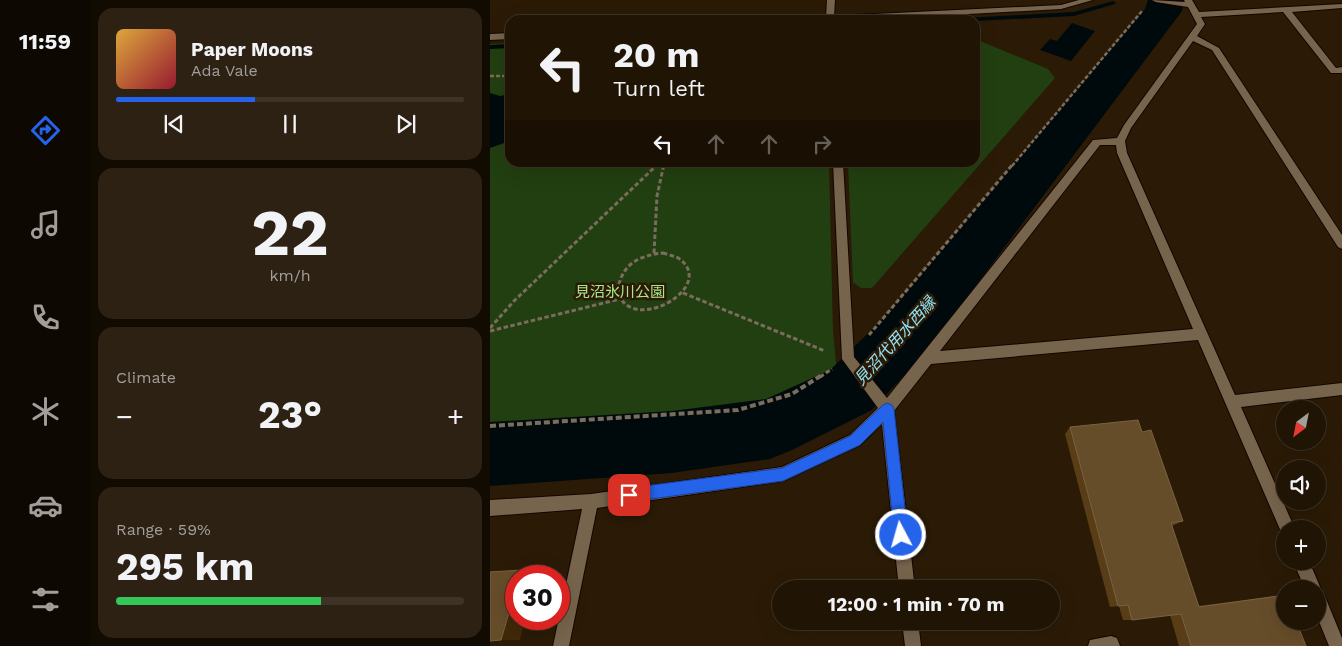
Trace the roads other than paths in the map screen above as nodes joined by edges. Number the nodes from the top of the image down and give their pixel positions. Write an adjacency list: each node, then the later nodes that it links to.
1 (831, 0): 7 (street)
2 (1090, 0): 8 (street)
3 (1156, 0): 4 (street)
4 (1191, 6): 6 (street); 10 (street)
5 (1342, 6): 6 (street)
6 (1286, 10): 12 (street)
7 (830, 15)
8 (919, 15)
9 (505, 36): 11 (street)
10 (1193, 37): 13 (street); 15 (street)
11 (490, 38)
12 (1342, 70)
13 (1120, 141): 16 (street); 17 (street)
14 (838, 167): 20 (street)
15 (1342, 244)
16 (1202, 334): 17 (street); 19 (street)
17 (927, 358): 20 (street)
18 (1342, 389): 19 (street)
19 (1232, 402): 23 (street)
20 (887, 409): 21 (street); 24 (street)
21 (591, 500): 22 (street); 27 (street)
22 (490, 508)
23 (1282, 520)
24 (906, 580)
25 (1326, 619): 31 (street)
26 (911, 630): 28 (street)
27 (561, 646)
28 (913, 646)
29 (1096, 646): 30 (street)
30 (1112, 646)
31 (1337, 646)

